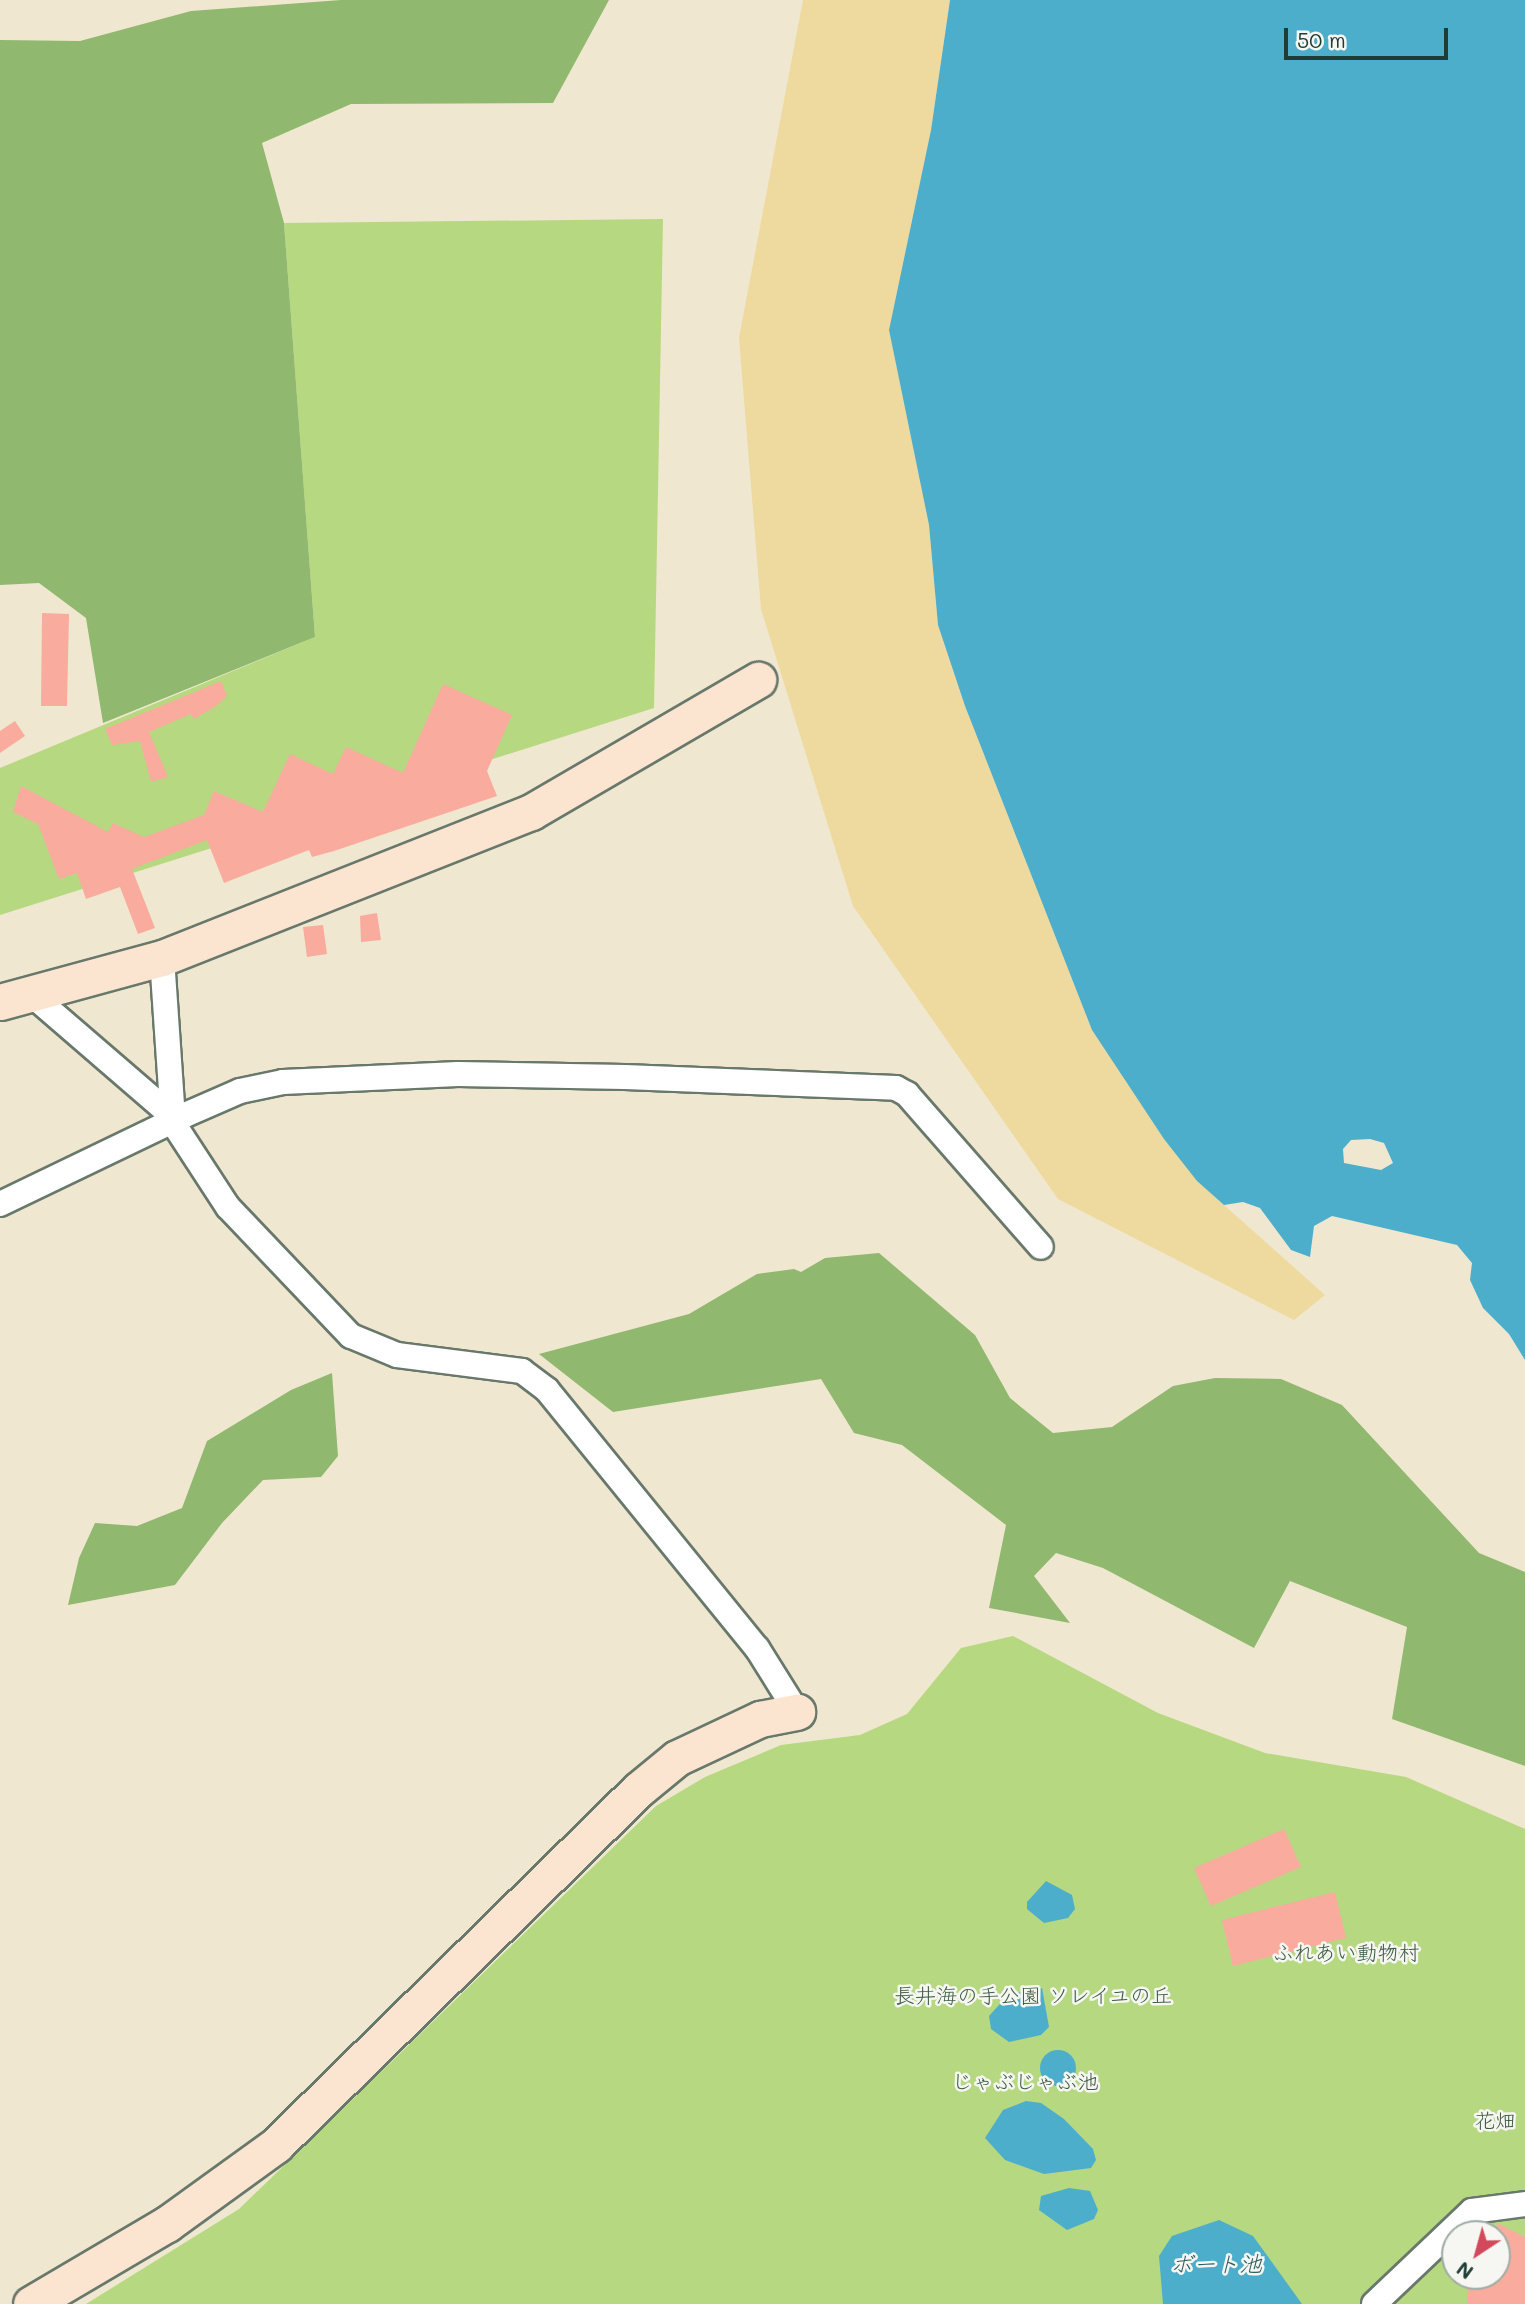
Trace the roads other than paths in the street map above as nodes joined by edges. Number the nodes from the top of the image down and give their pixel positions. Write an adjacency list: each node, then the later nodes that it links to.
1 (758, 680): 2 (street)
2 (162, 958): 3 (street); 4 (street)
3 (16, 999): 4 (street)
4 (173, 1120): 5 (street); 6 (street); 7 (street)
5 (0, 1204)
6 (1041, 1247)
7 (797, 1712): 9 (street)
8 (1525, 2204): 10 (street)
9 (31, 2304)
10 (1374, 2304)

